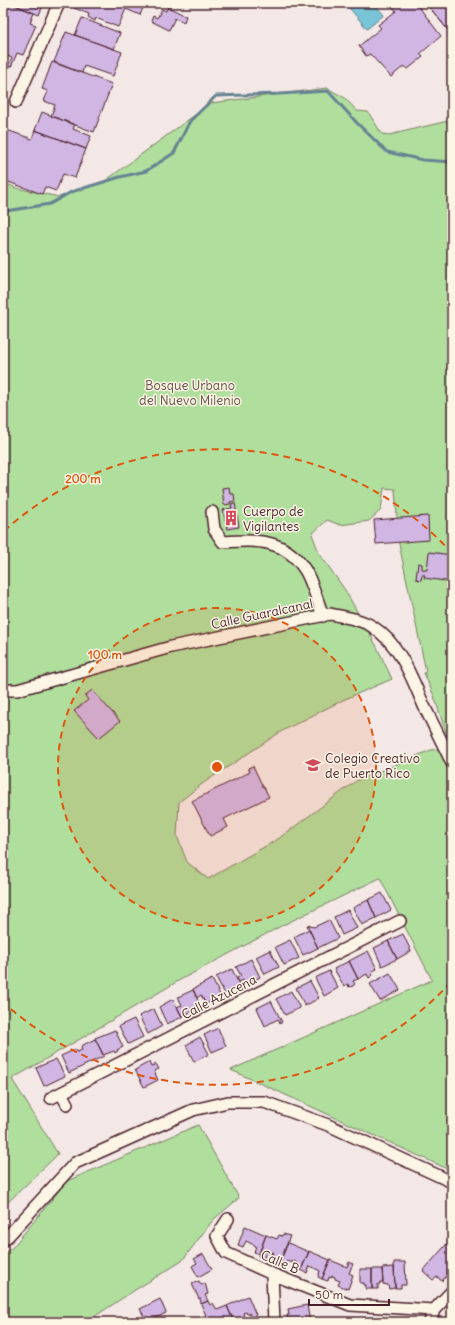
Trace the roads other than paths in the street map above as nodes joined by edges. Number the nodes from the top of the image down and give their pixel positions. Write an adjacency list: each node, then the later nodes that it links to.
1 (59, 3): 2 (street)
2 (16, 102)
3 (212, 512): 4 (street)
4 (323, 616): 5 (street, Calle Guaralcanal); 6 (street, Calle Guaralcanal)
5 (3, 690)
6 (452, 763)
7 (400, 921): 8 (street, Calle Azucena)
8 (62, 1093): 9 (street, Calle Azucena); 10 (street)
9 (51, 1098)
10 (68, 1104)
11 (452, 1182): 13 (street)
12 (228, 1219): 14 (street, Calle B)
13 (3, 1240)
14 (272, 1274): 16 (street, Calle B); 17 (street)
15 (452, 1291): 16 (street)
16 (434, 1310): 18 (street)
17 (274, 1322)
18 (430, 1322)

